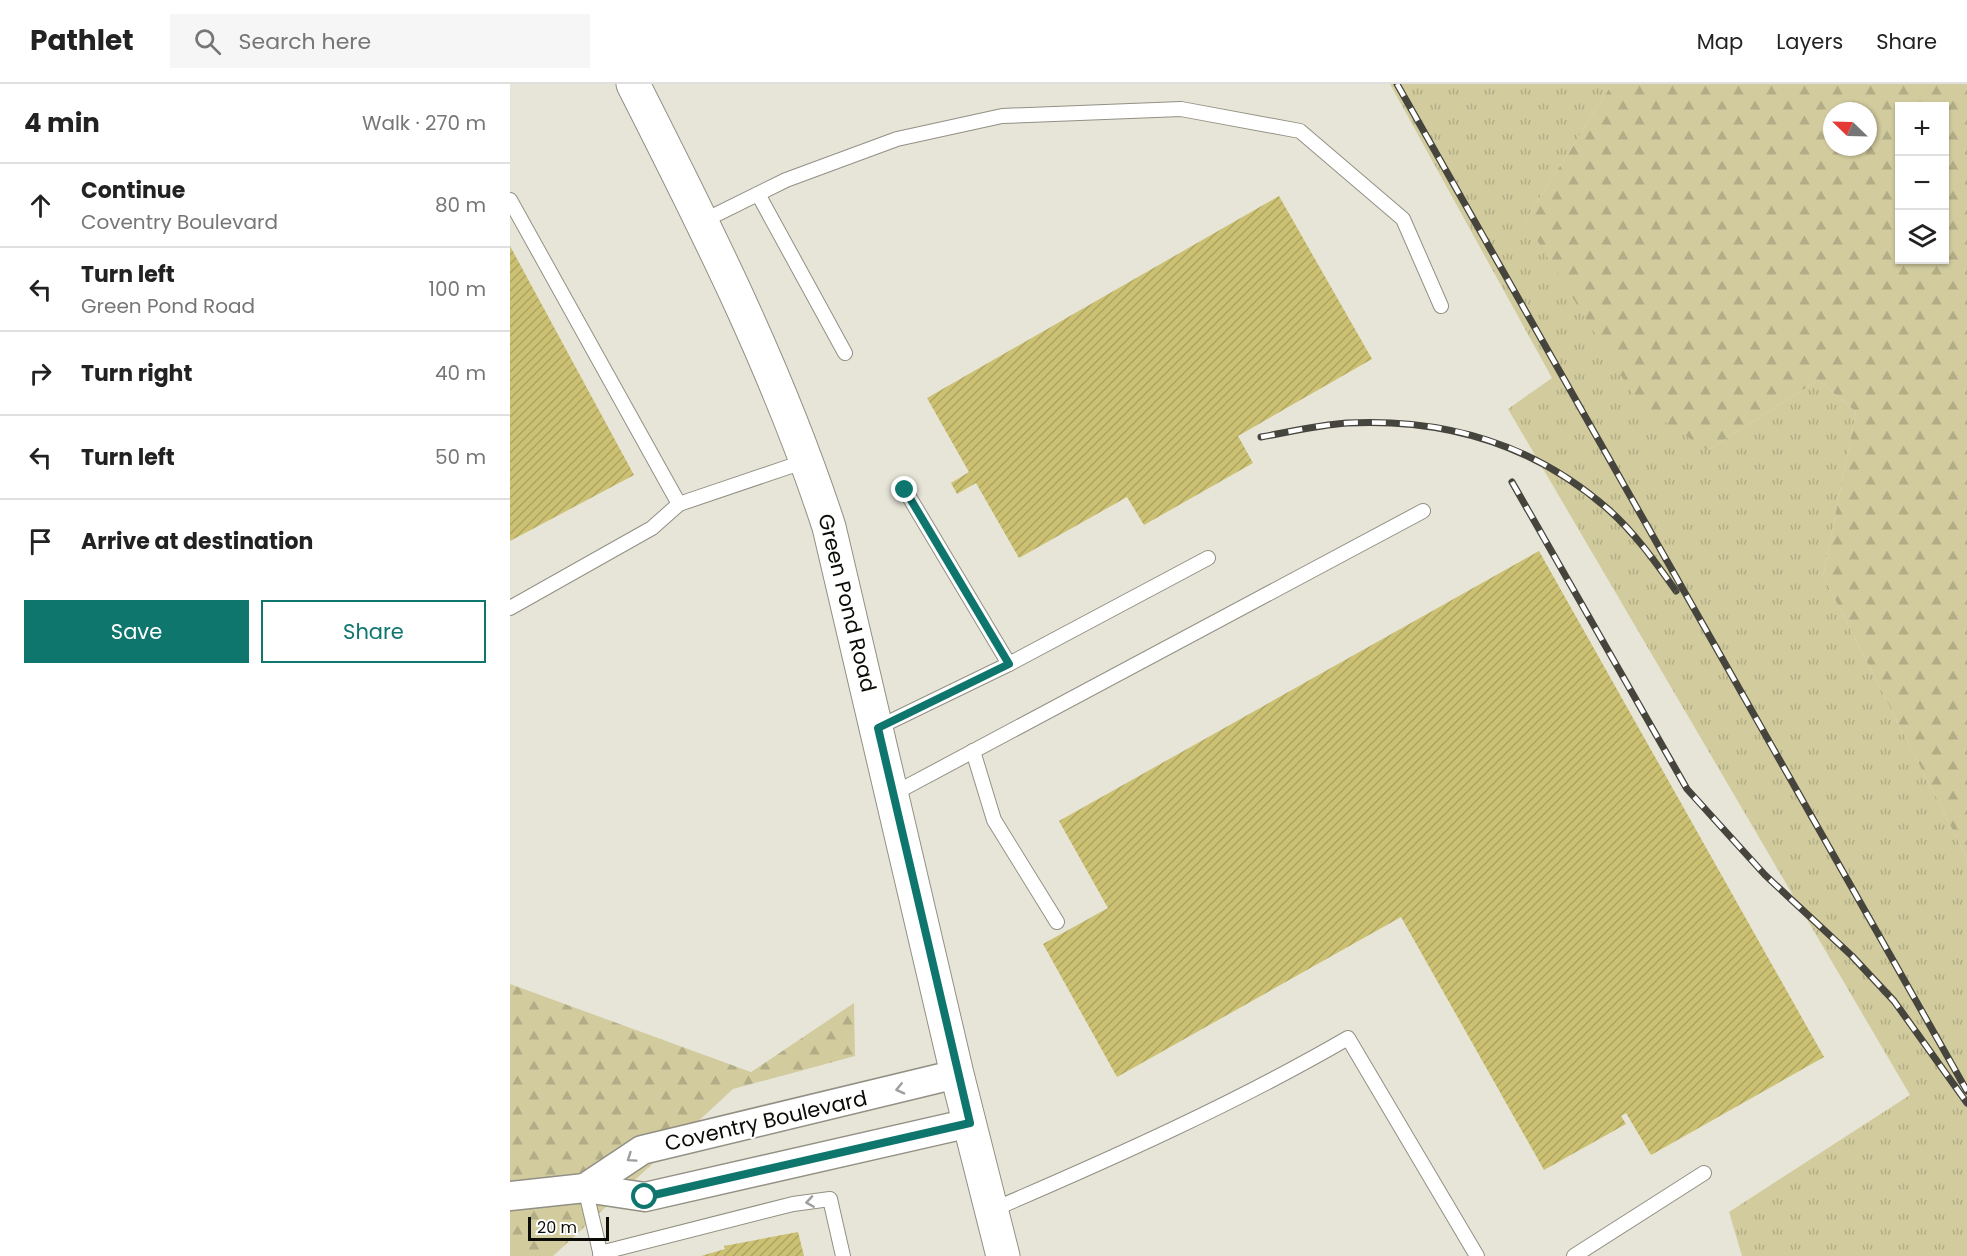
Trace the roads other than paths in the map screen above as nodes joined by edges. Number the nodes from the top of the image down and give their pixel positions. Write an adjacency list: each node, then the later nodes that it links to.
1 (633, 84): 4 (main road, Green Pond Road)
2 (758, 194): 4 (lane); 5 (lane); 6 (lane)
3 (510, 200): 9 (lane)
4 (701, 222): 7 (main road, Green Pond Road)
5 (1441, 306)
6 (845, 353)
7 (806, 461): 9 (lane); 14 (main road, Green Pond Road)
8 (905, 490): 13 (lane)
9 (679, 504): 12 (lane)
10 (1422, 511): 15 (lane)
11 (1208, 558): 13 (lane)
12 (510, 608)
13 (1009, 664): 14 (lane)
14 (878, 728): 16 (main road, Green Pond Road)
15 (973, 751): 16 (lane); 17 (lane)
16 (893, 794): 18 (main road, Green Pond Road)
17 (1057, 922)
18 (957, 1074): 19 (main road, Green Pond Road); 21 (street, Coventry Boulevard, one-way to 21)
19 (970, 1123): 21 (street, Coventry Boulevard); 23 (main road, Green Pond Road)
20 (1704, 1173): 28 (lane)
21 (585, 1188): 22 (street, Coventry Boulevard); 24 (lane)
22 (510, 1196)
23 (992, 1210): 26 (main road, Green Pond Road); 27 (lane)
24 (600, 1254): 25 (lane, one-way to 24)
25 (843, 1256)
26 (1002, 1256)
27 (1477, 1256)
28 (1574, 1256)

